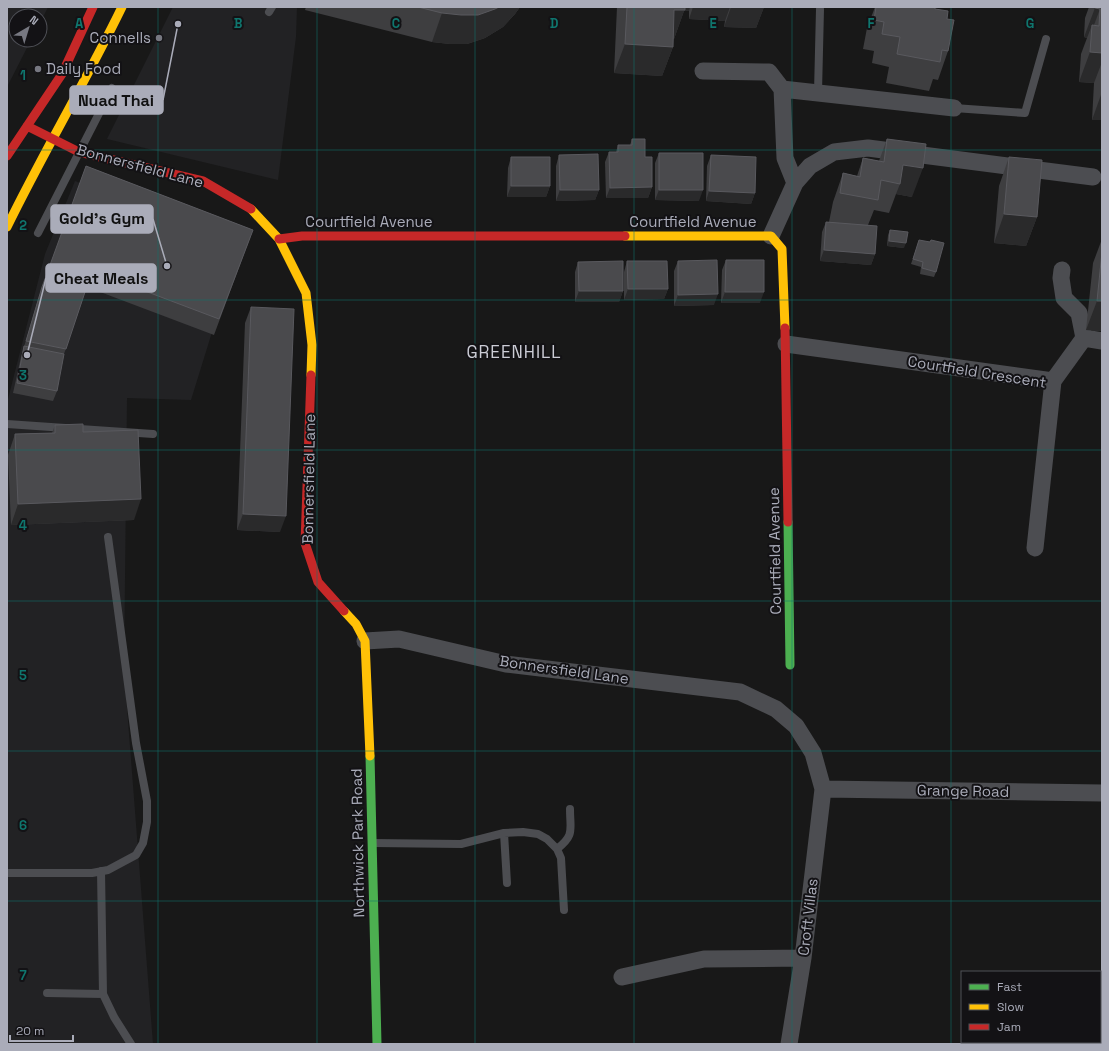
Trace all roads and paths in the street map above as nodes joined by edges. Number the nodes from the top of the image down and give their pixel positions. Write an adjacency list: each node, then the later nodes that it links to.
1 (93, 7): 10 (street)
2 (122, 7): 11 (street)
3 (820, 9): 8 (lane)
4 (1046, 39): 9 (lane)
5 (703, 71): 7 (street)
6 (112, 88): 12 (lane)
7 (782, 89): 8 (street); 15 (street)
8 (818, 92): 9 (street)
9 (954, 108)
10 (27, 126): 11 (street, Bonnersfield Lane); 13 (street)
11 (53, 139): 12 (street, Bonnersfield Lane); 16 (street)
12 (79, 152): 17 (lane); 19 (street, Bonnersfield Lane)
13 (7, 156)
14 (1093, 177): 15 (street)
15 (795, 183): 18 (street)
16 (7, 227)
17 (38, 233)
18 (771, 236): 19 (street, Courtfield Avenue); 23 (street, Courtfield Avenue)
19 (279, 239): 29 (street, Bonnersfield Lane)
20 (1062, 270): 21 (street)
21 (1084, 338): 22 (street); 24 (street)
22 (1102, 342)
23 (786, 344): 24 (street, Courtfield Crescent); 30 (street, Courtfield Avenue)
24 (1053, 381): 28 (street, Courtfield Crescent)
25 (7, 424): 26 (lane)
26 (153, 434)
27 (108, 536): 37 (lane)
28 (1035, 548)
29 (365, 641): 31 (street, Bonnersfield Lane); 35 (street, Northwick Park Road)
30 (790, 665)
31 (824, 789): 32 (street, Grange Road); 41 (street, Croft Villas)
32 (1102, 793)
33 (570, 809): 36 (lane)
34 (504, 833): 35 (lane); 36 (lane); 39 (lane)
35 (372, 843): 46 (street, Northwick Park Road)
36 (557, 850): 40 (lane)
37 (101, 871): 38 (lane); 44 (lane)
38 (7, 873)
39 (507, 882)
40 (564, 910)
41 (803, 958): 42 (street); 47 (street, Croft Villas)
42 (622, 977)
43 (47, 993): 44 (lane)
44 (103, 994): 45 (lane)
45 (131, 1044)
46 (376, 1044)
47 (789, 1044)

